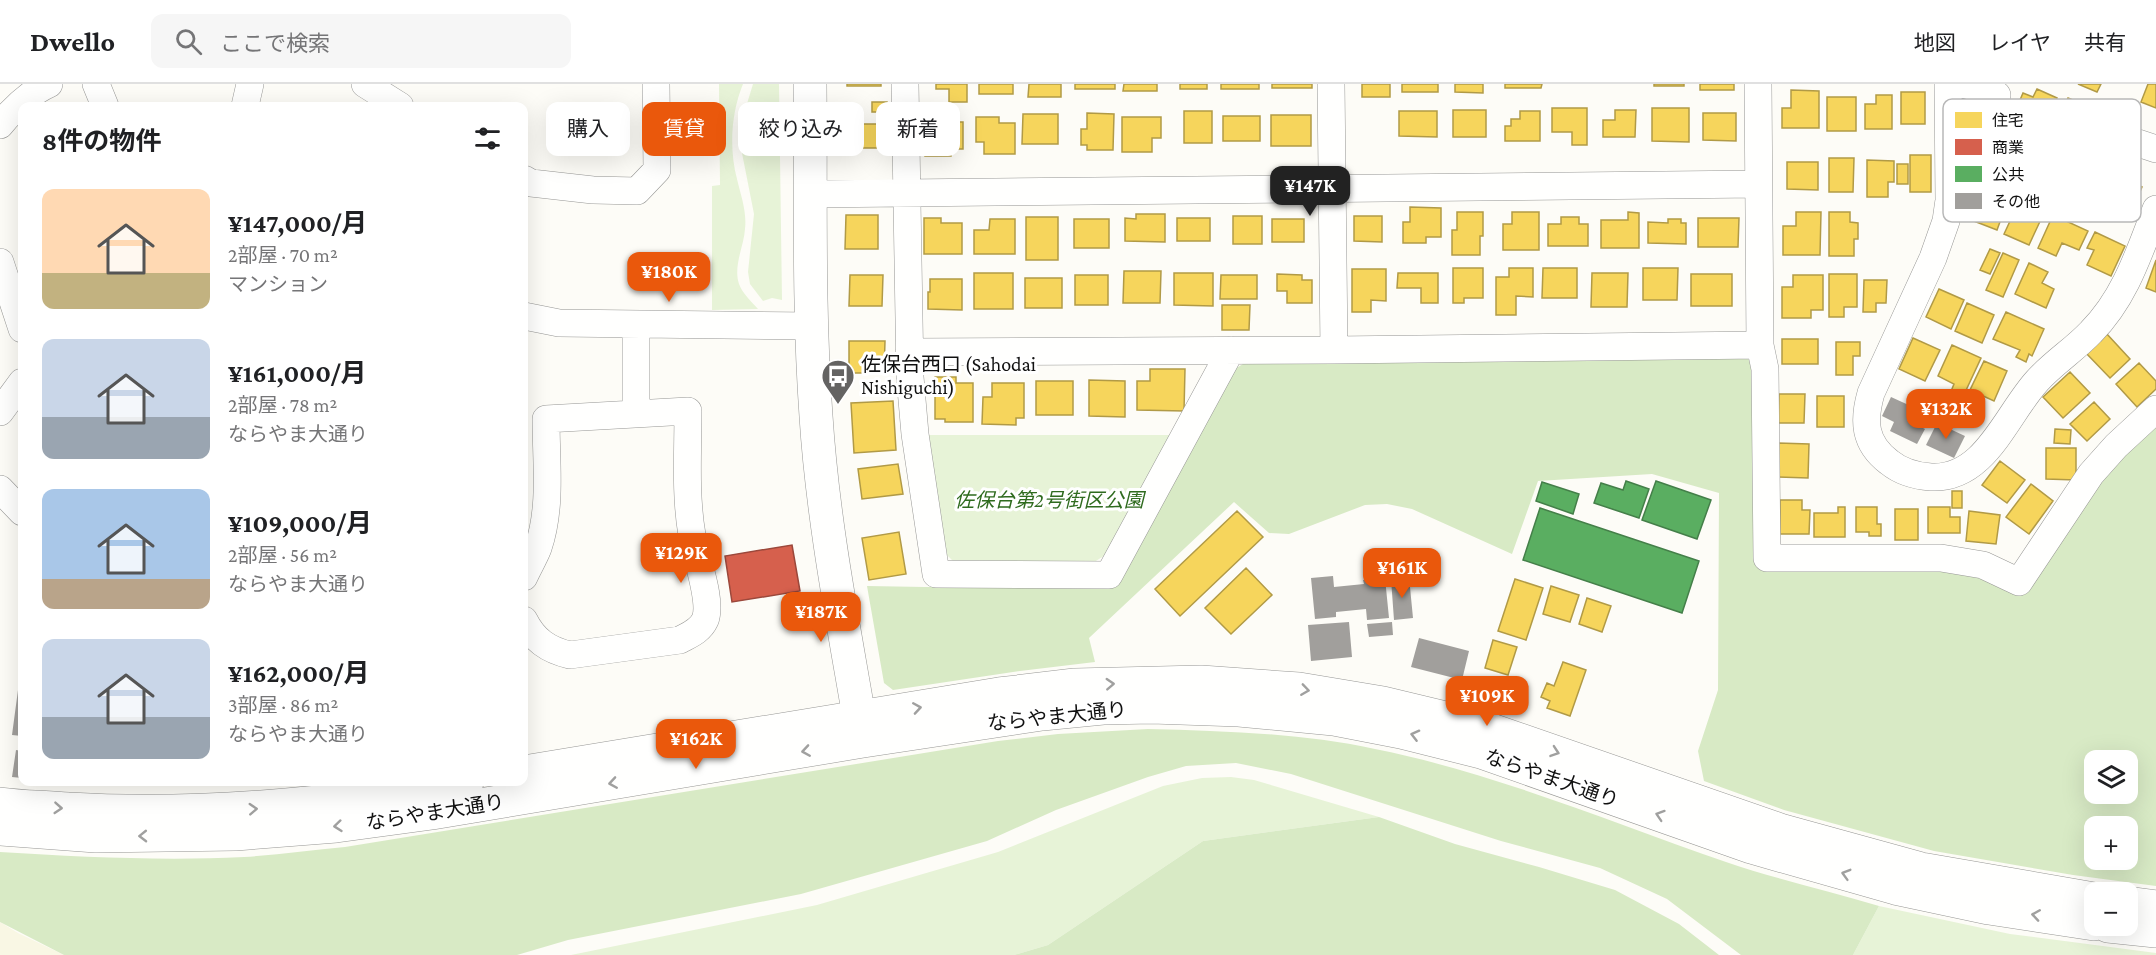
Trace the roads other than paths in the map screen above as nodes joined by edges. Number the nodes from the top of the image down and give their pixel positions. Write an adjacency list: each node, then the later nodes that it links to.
1 (50, 84): 15 (street)
2 (96, 84): 16 (street)
3 (250, 84): 17 (street)
4 (364, 84): 13 (street)
5 (656, 84): 22 (street)
6 (810, 84): 26 (street)
7 (905, 84): 25 (street)
8 (1331, 84): 24 (street)
9 (1758, 84): 23 (street)
10 (1948, 84): 14 (street)
11 (1964, 84): 12 (street)
12 (1997, 95)
13 (397, 97)
14 (1948, 99)
15 (20, 102)
16 (103, 102)
17 (246, 102)
18 (18, 104): 19 (street)
19 (0, 125)
20 (2141, 144): 21 (street)
21 (2156, 149)
22 (528, 181)
23 (1758, 184): 24 (street); 34 (street)
24 (1332, 189): 25 (street); 36 (street)
25 (906, 192): 26 (street); 37 (street)
26 (811, 194): 33 (street)
27 (2156, 209): 28 (street)
28 (1946, 222)
29 (0, 262): 30 (street)
30 (18, 317)
31 (528, 317): 32 (street)
32 (636, 325): 33 (street); 41 (street)
33 (811, 326): 46 (street)
34 (1760, 345): 36 (street); 39 (street)
35 (1231, 350): 36 (street); 37 (street); 37 (street)
36 (1334, 350)
37 (909, 352)
38 (18, 387): 40 (street)
39 (2156, 409)
40 (0, 412)
41 (636, 413): 44 (street); 45 (street)
42 (0, 489): 43 (street)
43 (18, 508)
44 (528, 569)
45 (528, 627)
46 (861, 729): 47 (street, ならやま大通り); 50 (street, ならやま大通り, one-way to 50); 51 (street, ならやま大通り, one-way to 51); 54 (street, ならやま大通り, one-way to 46)
47 (528, 771)
48 (442, 786): 49 (street, ならやま大通り, one-way to 48)
49 (0, 804)
50 (0, 829)
51 (2084, 897)
52 (2138, 905): 53 (street)
53 (2156, 907)
54 (2084, 922)
55 (2138, 929): 56 (street)
56 (2156, 931)

